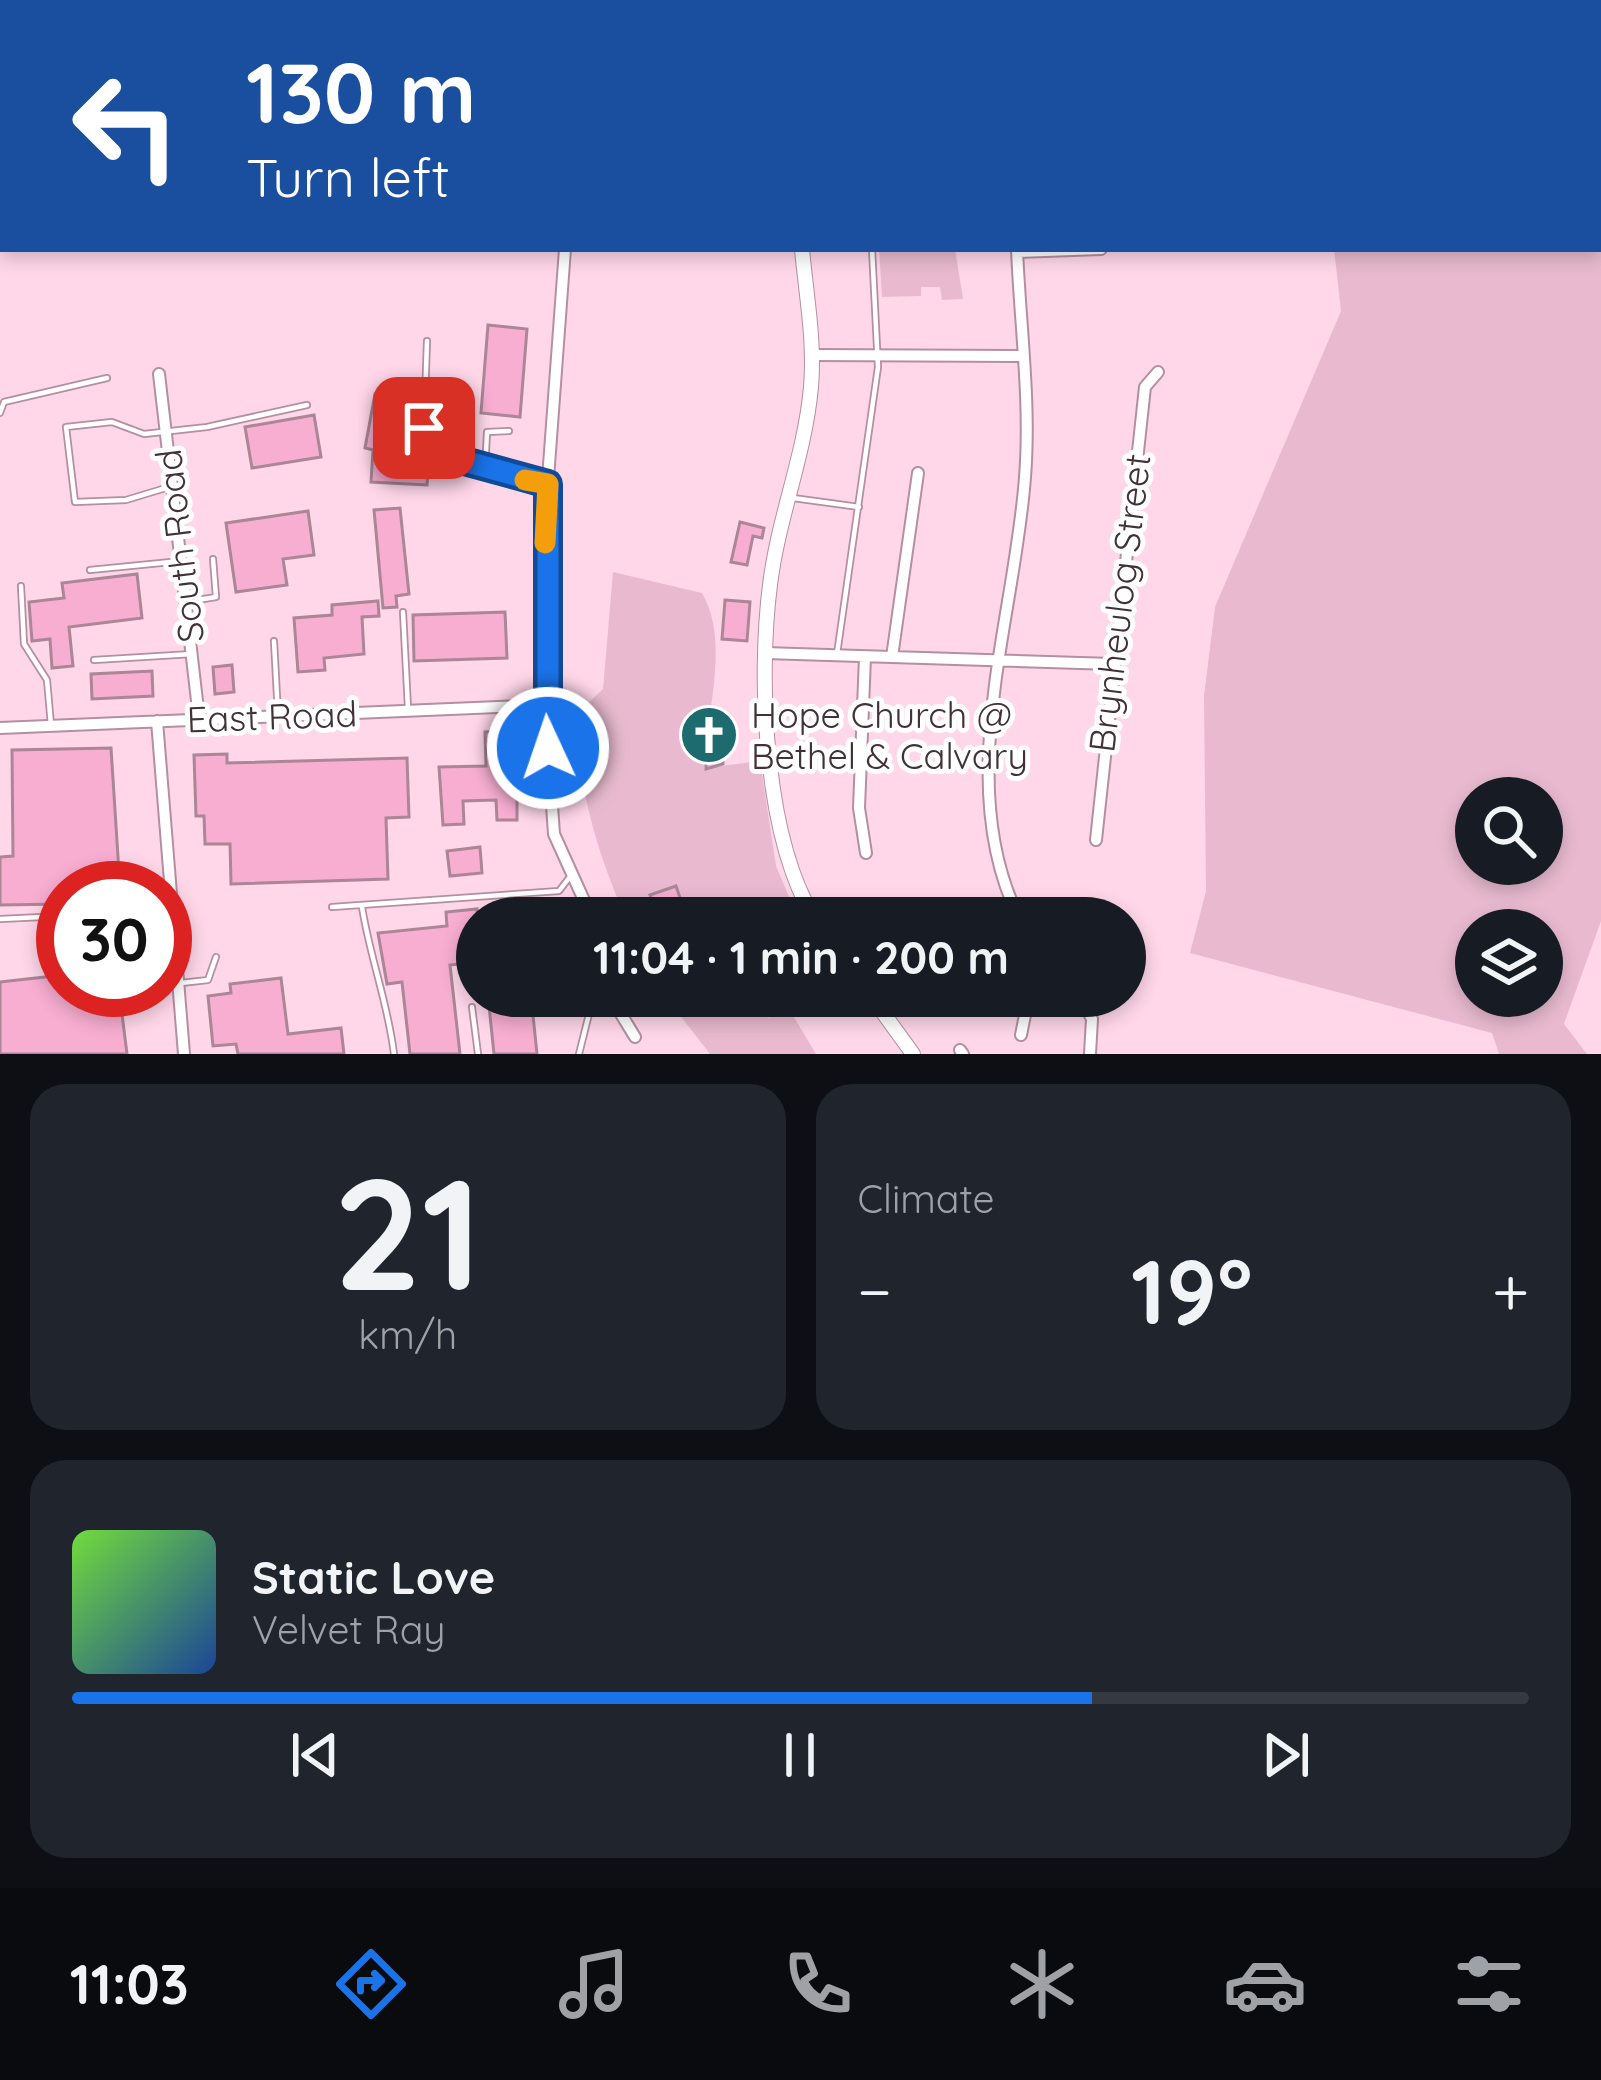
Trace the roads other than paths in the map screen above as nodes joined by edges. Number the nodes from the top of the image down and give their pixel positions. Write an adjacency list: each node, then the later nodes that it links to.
1 (565, 252): 18 (street)
2 (802, 252): 7 (street)
3 (872, 252): 6 (lane)
4 (1017, 252): 8 (street)
5 (427, 340): 16 (lane)
6 (878, 352): 7 (street); 8 (street); 21 (lane)
7 (812, 355): 20 (street)
8 (1022, 356): 35 (street)
9 (1158, 372): 36 (street, Brynheulog Street)
10 (159, 374): 14 (street, South Road)
11 (107, 378): 13 (lane)
12 (307, 405): 14 (lane)
13 (0, 413)
14 (166, 431): 19 (street, South Road); 19 (lane)
15 (509, 431): 16 (lane)
16 (485, 471): 18 (lane)
17 (918, 473): 33 (street)
18 (548, 484): 37 (street)
19 (172, 487): 23 (street, South Road)
20 (792, 498): 21 (lane); 29 (street)
21 (859, 507): 31 (lane)
22 (213, 559): 26 (lane)
23 (181, 561): 24 (lane); 26 (street, South Road)
24 (90, 570)
25 (21, 586): 42 (lane)
26 (185, 602): 30 (street, South Road)
27 (403, 612): 38 (lane)
28 (274, 641): 39 (lane)
29 (765, 653): 31 (street); 49 (street)
30 (191, 654): 34 (lane); 40 (street, South Road)
31 (837, 656): 32 (street)
32 (865, 657): 33 (street); 45 (street)
33 (892, 657): 35 (street)
34 (94, 660)
35 (1002, 661): 36 (street); 50 (street)
36 (1112, 664): 44 (street, Brynheulog Street)
37 (544, 705): 38 (street, East Road); 47 (street)
38 (408, 710): 39 (street, East Road)
39 (278, 715): 40 (street, East Road)
40 (199, 718): 41 (street, East Road)
41 (157, 721): 42 (street, East Road); 46 (street)
42 (51, 725): 43 (street, East Road)
43 (0, 728)
44 (1096, 840)
45 (866, 853)
46 (165, 861)
47 (573, 873): 48 (street); 52 (lane)
48 (583, 897)
49 (807, 897)
50 (1010, 897)
51 (332, 907): 52 (lane)
52 (362, 907): 67 (lane)
53 (36, 918): 54 (lane)
54 (0, 920)
55 (216, 957): 56 (lane)
56 (192, 982)
57 (180, 1017): 66 (street)
58 (473, 1017): 68 (lane)
59 (589, 1017): 69 (lane)
60 (622, 1017): 65 (street)
61 (888, 1017): 70 (street)
62 (1025, 1017): 64 (street)
63 (1089, 1017): 71 (street)
64 (1021, 1035)
65 (635, 1037)
66 (184, 1054)
67 (394, 1054)
68 (478, 1054)
69 (579, 1054)
70 (913, 1054)
71 (1090, 1054)

